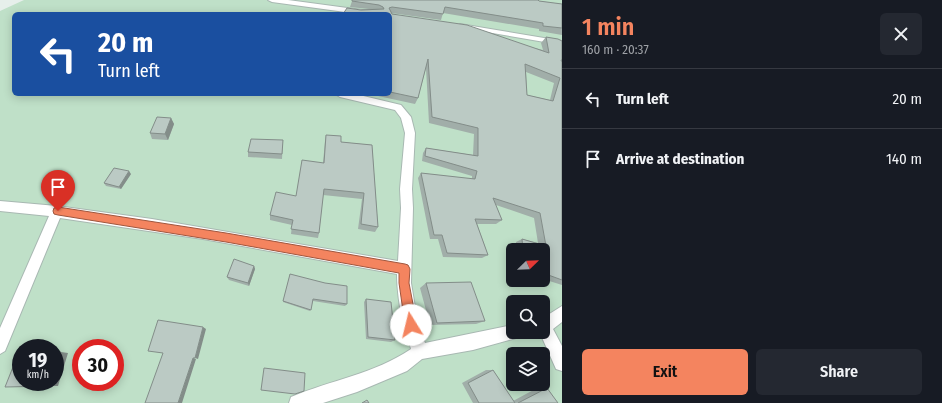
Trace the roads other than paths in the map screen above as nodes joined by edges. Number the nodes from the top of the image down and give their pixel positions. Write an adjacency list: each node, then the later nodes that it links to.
1 (272, 0): 2 (street)
2 (362, 12)
3 (452, 25): 4 (street)
4 (562, 43)
5 (349, 96): 8 (street)
6 (0, 206): 7 (street)
7 (58, 211): 8 (street); 13 (street)
8 (405, 269): 14 (street)
9 (562, 313): 10 (street)
10 (550, 321)
11 (506, 334): 14 (street)
12 (550, 339): 15 (street)
13 (0, 346)
14 (419, 352): 16 (street)
15 (562, 363)
16 (297, 403)

